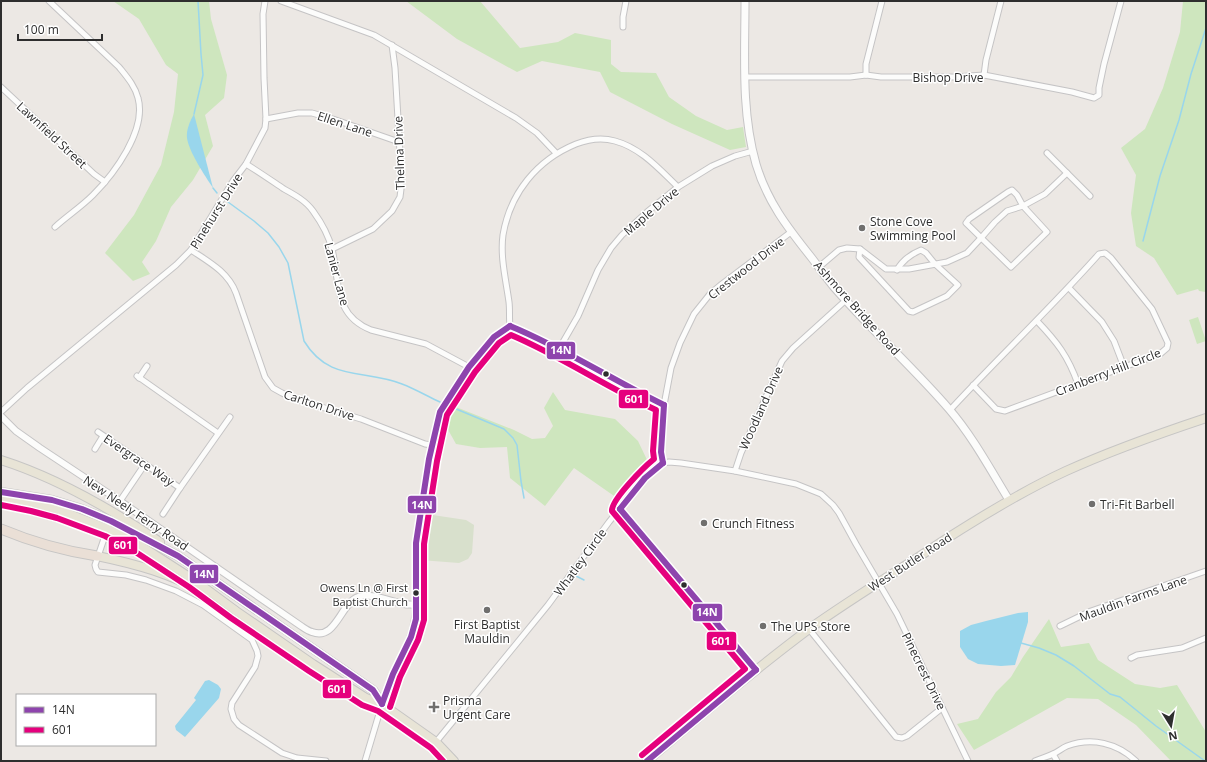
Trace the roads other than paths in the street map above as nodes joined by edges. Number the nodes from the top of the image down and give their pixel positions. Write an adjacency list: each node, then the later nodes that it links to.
1 (49, 1): 22 (street)
2 (265, 1): 15 (street, Pinehurst Drive)
3 (281, 1): 10 (street)
4 (626, 1): 9 (street)
5 (745, 1): 13 (main road, Ashmore Bridge Road)
6 (882, 1): 11 (street)
7 (1001, 1): 12 (street)
8 (1120, 1): 12 (street, Bishop Drive)
9 (623, 27)
10 (392, 45): 16 (street, Thelma Drive); 18 (street)
11 (866, 75): 12 (street, Bishop Drive); 13 (street, Bishop Drive)
12 (984, 75)
13 (745, 77): 17 (main road, Ashmore Bridge Road)
14 (1, 86): 22 (street, Lawnfield Street)
15 (266, 119): 16 (street, Ellen Lane); 20 (street, Pinehurst Drive)
16 (399, 142): 29 (street, Thelma Drive)
17 (753, 151): 23 (street, Maple Drive); 27 (main road, Ashmore Bridge Road)
18 (556, 153): 23 (street); 38 (street)
19 (1047, 153): 21 (street)
20 (246, 164): 29 (street, Lanier Lane); 31 (street, Pinehurst Drive)
21 (1067, 173): 24 (street); 25 (street)
22 (105, 182): 26 (street)
23 (678, 187): 39 (street, Maple Drive)
24 (1090, 196)
25 (1023, 206): 28 (street); 28 (street); 28 (street)
26 (55, 227)
27 (791, 232): 33 (main road, Ashmore Bridge Road); 45 (street, Crestwood Drive)
28 (981, 238): 32 (street)
29 (332, 249): 42 (street, Lanier Lane)
30 (860, 249): 32 (street); 33 (street); 34 (street)
31 (191, 250): 47 (street, Pinehurst Drive); 52 (street, Carlton Drive)
32 (935, 264): 34 (street); 34 (street)
33 (819, 267): 36 (main road, Ashmore Bridge Road)
34 (897, 270)
35 (1069, 288): 37 (street, Cranberry Hill Circle); 41 (street); 41 (street, Cranberry Hill Circle)
36 (846, 300): 46 (main road, Ashmore Bridge Road); 57 (street, Woodland Drive)
37 (1037, 321): 43 (street); 44 (street, Cranberry Hill Circle)
38 (510, 326): 39 (street); 42 (street)
39 (559, 348): 45 (street)
40 (148, 366): 51 (street)
41 (1124, 366): 43 (street, Cranberry Hill Circle)
42 (468, 367): 52 (street)
43 (1078, 384): 44 (street, Cranberry Hill Circle)
44 (973, 385): 46 (street, Cranberry Hill Circle)
45 (664, 405): 56 (street, Crestwood Drive)
46 (950, 410): 61 (main road, Ashmore Bridge Road)
47 (1, 412)
48 (1, 416): 62 (street, New Neely Ferry Road)
49 (230, 417): 51 (street)
50 (1206, 418): 61 (main road, West Butler Road)
51 (218, 433): 58 (street)
52 (432, 445): 72 (street)
53 (95, 449): 55 (street, Evergrace Way)
54 (1, 460): 69 (main road)
55 (145, 464): 58 (street, Evergrace Way); 62 (street)
56 (663, 464): 57 (street); 63 (street, Whatley Circle)
57 (735, 471): 71 (street)
58 (180, 488): 64 (street)
59 (1, 492): 65 (main road)
60 (1, 497): 67 (main road)
61 (1009, 500): 71 (main road, West Butler Road)
62 (120, 501): 72 (street, New Neely Ferry Road)
63 (620, 509): 78 (street); 81 (street, Whatley Circle)
64 (164, 514)
65 (111, 521): 67 (street); 69 (main road)
66 (1, 529): 68 (highway)
67 (108, 529): 68 (street); 73 (main road)
68 (97, 556): 73 (main road); 83 (street)
69 (178, 556): 79 (main road)
70 (1206, 572): 74 (street, Mauldin Farms Lane)
71 (879, 583): 75 (main road, West Butler Road); 80 (street, Pinecrest Drive)
72 (416, 604): 79 (street)
73 (236, 611): 79 (main road)
74 (1060, 626)
75 (809, 629): 78 (main road, West Butler Road); 80 (street)
76 (1206, 638): 77 (street)
77 (1131, 658)
78 (756, 670): 86 (main road, West Butler Road)
79 (382, 704): 81 (main road); 84 (street)
80 (942, 708): 87 (street, Pinecrest Drive)
81 (436, 742): 85 (main road)
82 (1053, 754): 88 (street); 89 (street); 90 (street)
83 (326, 761)
84 (365, 761)
85 (454, 761)
86 (646, 761)
87 (968, 761)
88 (1035, 761)
89 (1057, 761)
90 (1136, 761)

